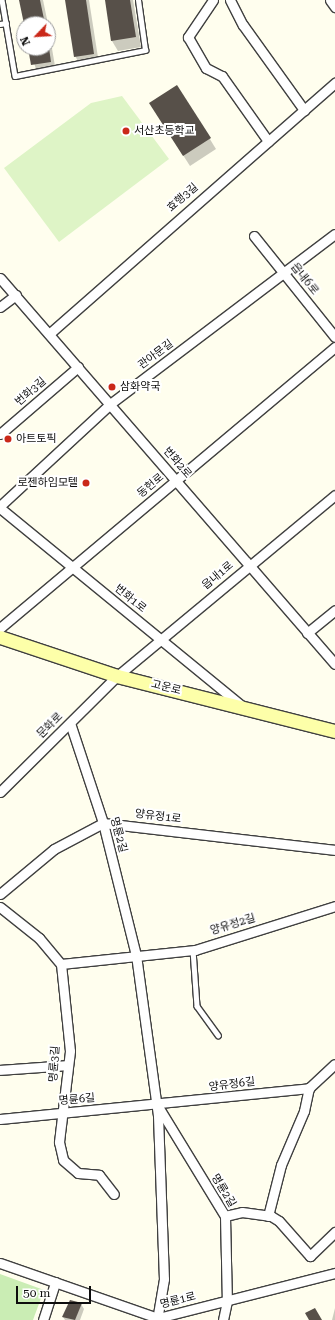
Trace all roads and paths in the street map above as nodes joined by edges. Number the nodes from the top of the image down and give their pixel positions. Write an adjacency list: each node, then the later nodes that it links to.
1 (2, 0): 7 (lane)
2 (138, 0): 7 (lane)
3 (212, 0): 11 (street)
4 (230, 0): 10 (street)
5 (330, 0): 6 (street)
6 (335, 7)
7 (6, 23): 8 (lane)
8 (0, 24)
9 (335, 83): 10 (street, 효행3길)
10 (304, 110): 11 (street, 효행3길)
11 (268, 141): 18 (street, 효행3길)
12 (335, 234): 14 (street, 관아문길)
13 (254, 236): 14 (street, 읍내6로)
14 (284, 273): 19 (street, 읍내6로); 22 (street, 관아문길)
15 (0, 278): 16 (street, 번화2로)
16 (16, 295): 17 (street); 18 (street, 번화2로)
17 (0, 306)
18 (49, 334): 21 (street, 번화2로)
19 (335, 337)
20 (335, 347): 24 (street, 동헌로)
21 (78, 367): 22 (street, 번화2로); 23 (street, 번화3길)
22 (110, 404): 24 (street, 번화2로); 26 (street, 관아문길)
23 (0, 434)
24 (176, 481): 27 (street, 번화2로); 28 (street, 동헌로)
25 (335, 495): 27 (street, 읍내1로)
26 (0, 507): 28 (street, 번화1로)
27 (249, 566): 31 (street, 번화2로); 33 (street, 읍내1로)
28 (73, 568): 30 (street, 동헌로); 33 (street, 번화1로)
29 (335, 610): 31 (street)
30 (0, 628)
31 (307, 633): 34 (street, 번화2로)
32 (0, 637): 35 (street, 고운로)
33 (161, 640): 35 (street, 읍내1로); 36 (street, 번화1로)
34 (335, 664)
35 (117, 676): 36 (street, 고운로); 37 (street, 문화로)
36 (244, 708): 38 (street, 고운로)
37 (70, 723): 39 (street, 문화로); 40 (street, 명륜2길)
38 (335, 730)
39 (0, 792)
40 (103, 823): 41 (street, 양유정1로); 42 (street); 46 (street, 명륜2길)
41 (335, 850)
42 (0, 894)
43 (335, 906): 45 (street, 양유정2길)
44 (0, 907): 47 (street)
45 (193, 950): 46 (street, 양유정2길); 48 (lane)
46 (136, 955): 47 (street); 53 (street, 명륜2길)
47 (61, 964): 50 (street, 명륜3길)
48 (218, 1035)
49 (335, 1064): 52 (street)
50 (68, 1065): 51 (street); 54 (street, 명륜3길)
51 (0, 1070)
52 (309, 1088): 53 (street, 양유정6길); 58 (street)
53 (157, 1106): 54 (street, 명륜6길); 57 (street, 명륜2길); 64 (street, 명륜2길)
54 (63, 1113): 55 (street, 명륜6길); 56 (street, 명륜3길)
55 (0, 1119)
56 (114, 1194)
57 (225, 1216): 58 (street); 63 (street, 명륜2길)
58 (268, 1216): 59 (street)
59 (335, 1232)
60 (0, 1263): 62 (street, 명륜1로)
61 (335, 1273): 63 (street, 명륜1로)
62 (55, 1282): 64 (street, 명륜1로); 65 (street)
63 (227, 1301): 64 (street, 명륜1로); 66 (street)
64 (158, 1319)
65 (43, 1320)
66 (223, 1320)

